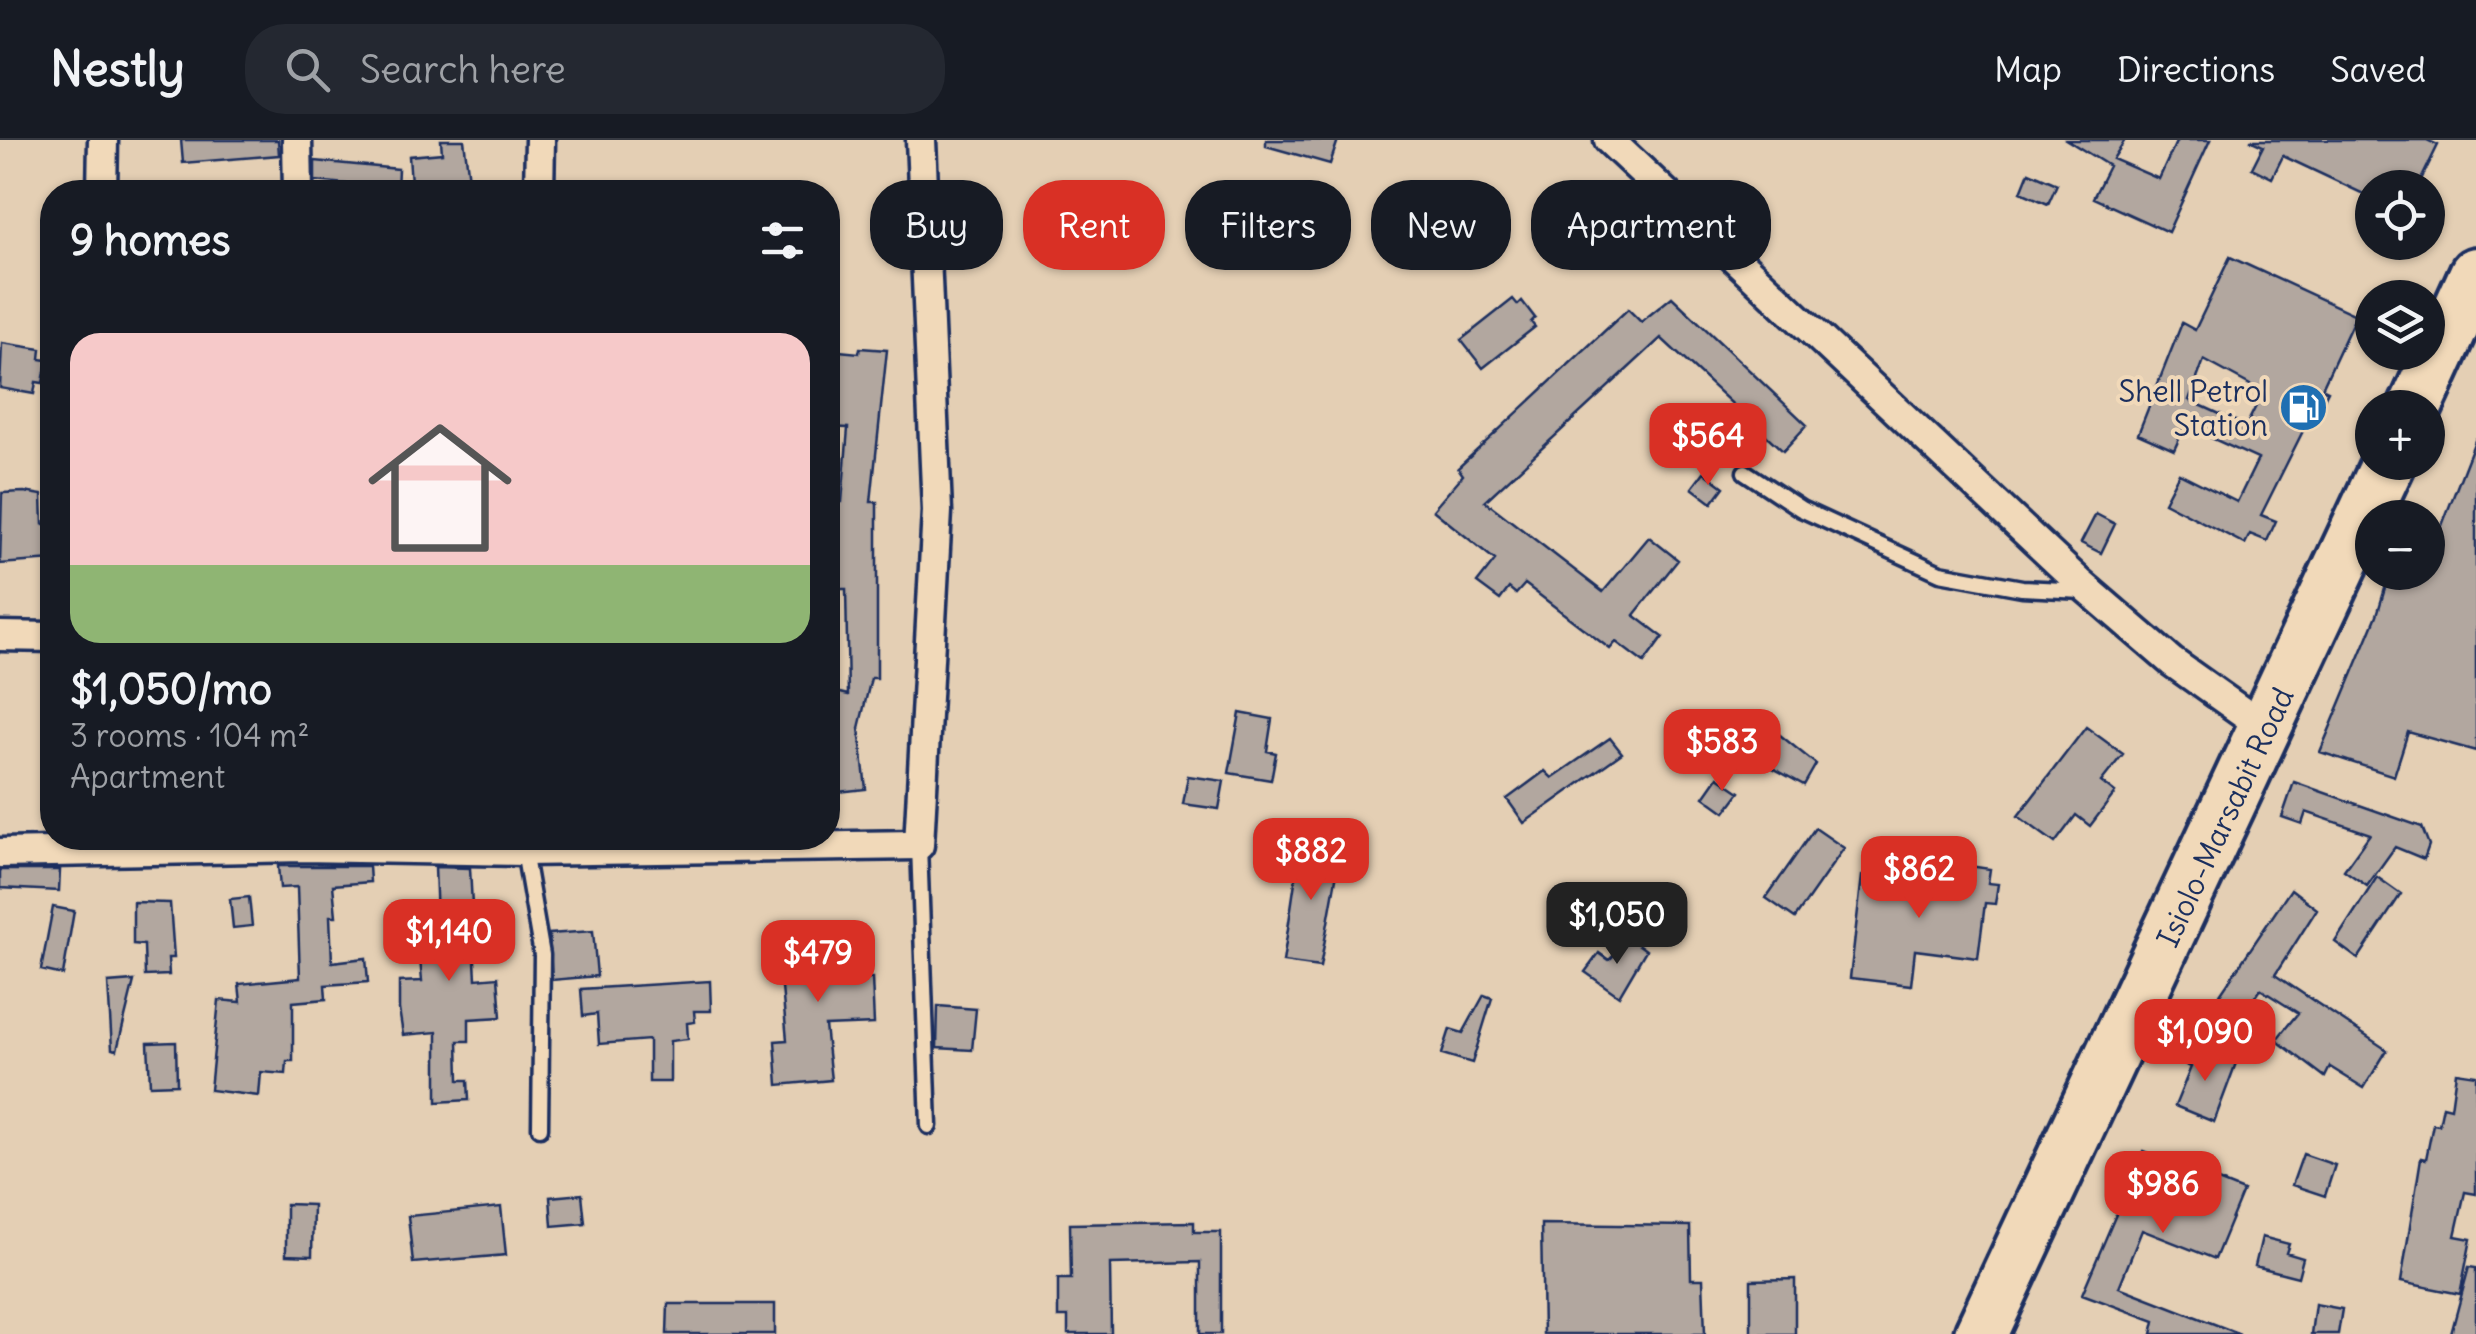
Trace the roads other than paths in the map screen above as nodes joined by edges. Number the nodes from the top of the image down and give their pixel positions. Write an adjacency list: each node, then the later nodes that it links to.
1 (104, 140): 6 (street)
2 (297, 140): 7 (street)
3 (540, 140): 8 (street)
4 (921, 140): 18 (street)
5 (1608, 140): 13 (street)
6 (102, 180)
7 (298, 180)
8 (540, 180)
9 (2476, 274): 10 (highway)
10 (2423, 390)
11 (1745, 472): 13 (lane)
12 (2381, 480): 16 (highway, Isiolo-Marsabit Road)
13 (2089, 591): 16 (street)
14 (0, 636): 15 (street)
15 (40, 637)
16 (2265, 728): 24 (highway, Isiolo-Marsabit Road)
17 (840, 845): 18 (street)
18 (919, 845): 22 (lane)
19 (40, 849): 21 (street)
20 (525, 850): 23 (lane)
21 (0, 853)
22 (929, 1126)
23 (540, 1128)
24 (1981, 1334)

